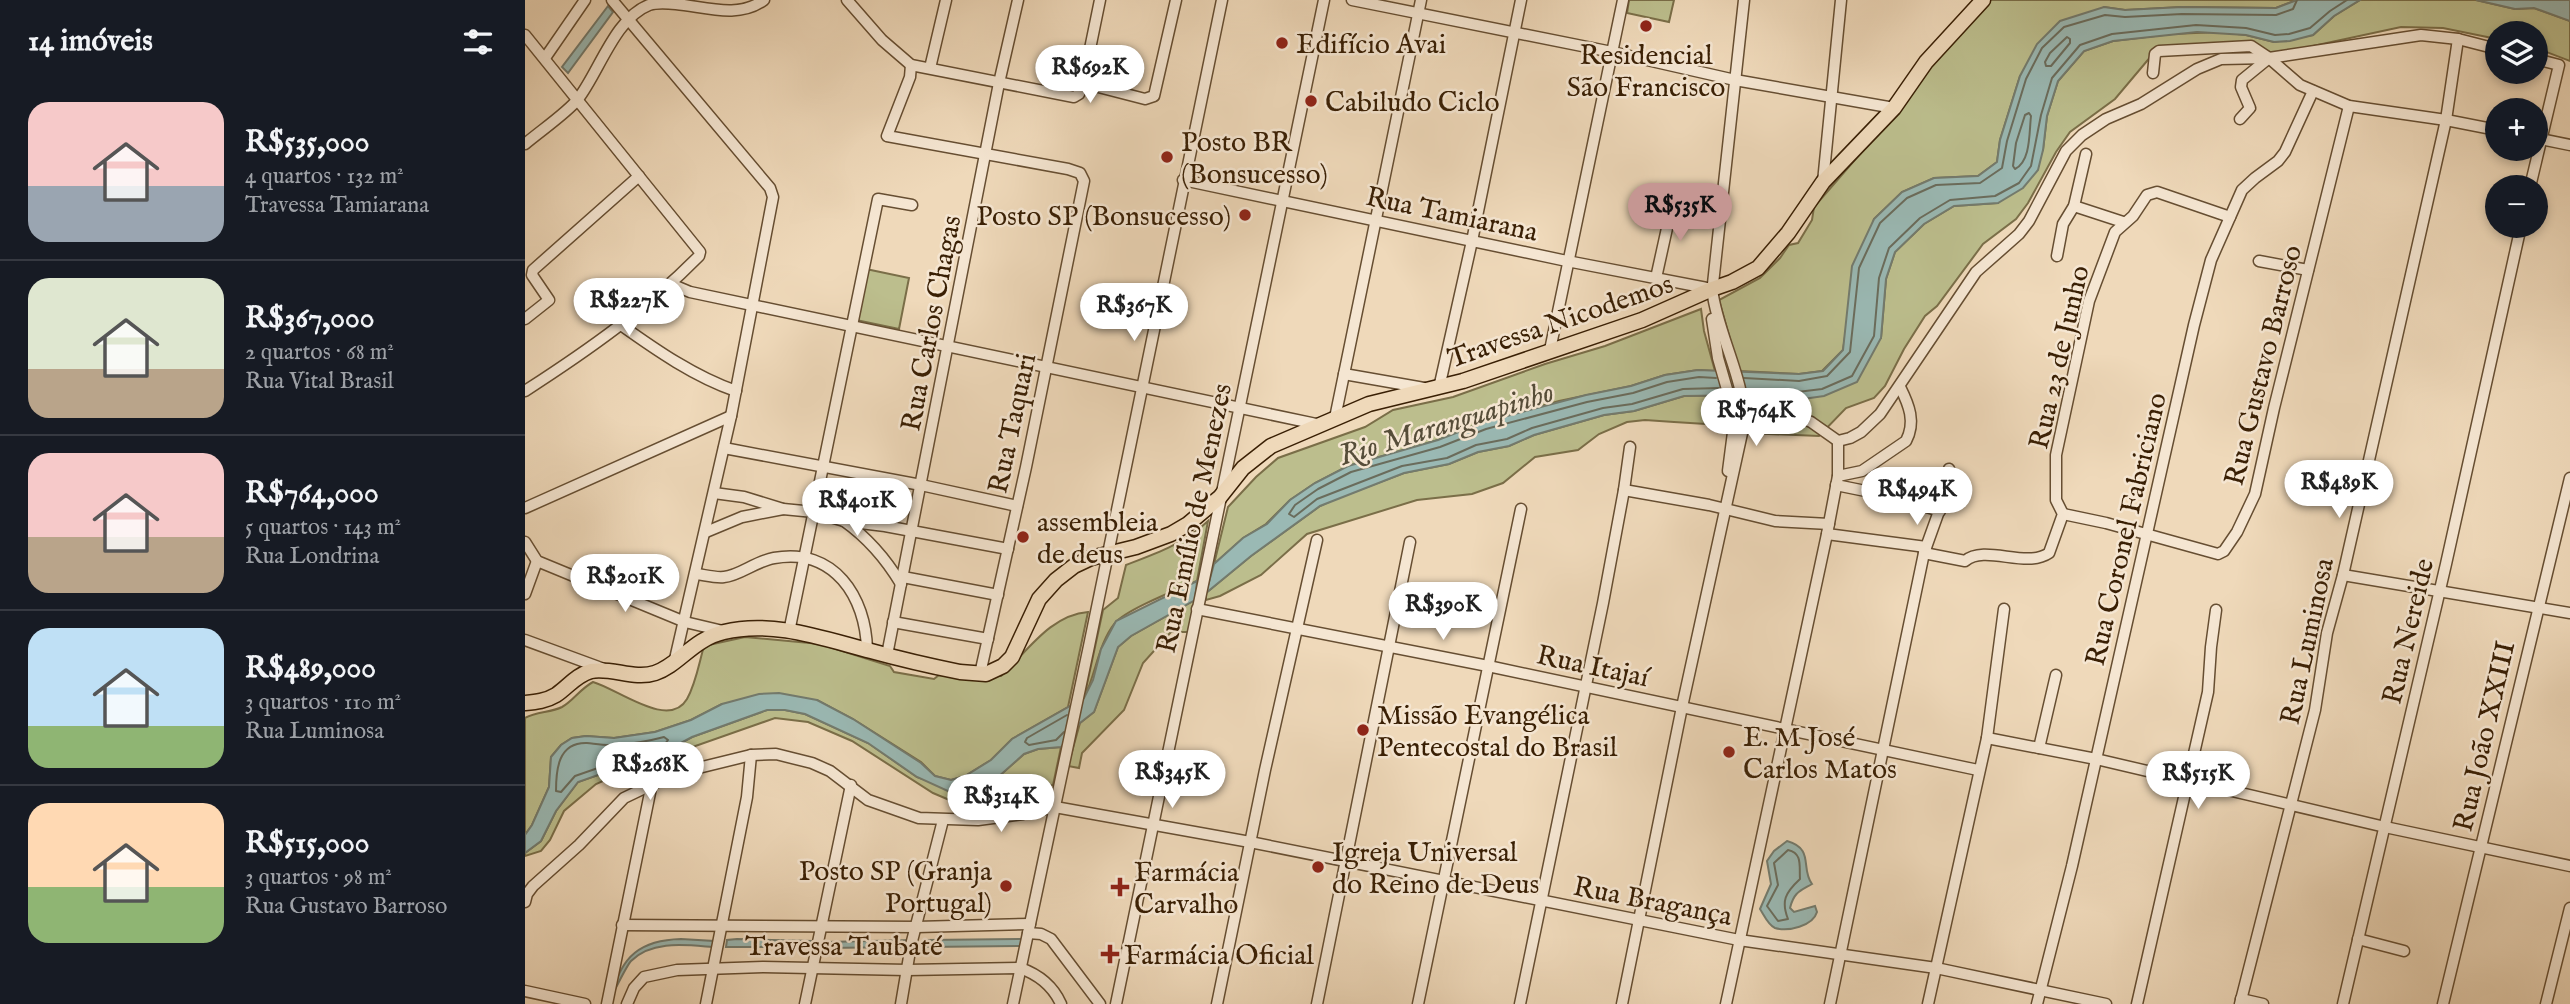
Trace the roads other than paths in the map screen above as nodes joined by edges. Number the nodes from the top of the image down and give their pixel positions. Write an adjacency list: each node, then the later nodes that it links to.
1 (585, 0): 25 (street)
2 (764, 0): 19 (street)
3 (847, 0): 28 (street)
4 (946, 0): 29 (street)
5 (1018, 0): 32 (street, Rua Carlos Chagas)
6 (1100, 0): 33 (street)
7 (1176, 0): 33 (street)
8 (1221, 0): 49 (street)
9 (1324, 0): 51 (street, Rua Emílio de Menezes)
10 (1352, 0): 18 (street)
11 (1421, 0): 18 (street)
12 (1521, 0): 20 (street)
13 (1623, 0): 24 (street)
14 (1744, 0): 31 (street)
15 (1841, 0): 35 (street)
16 (1983, 0): 39 (main road, Travessa Nicodemos)
17 (615, 4): 19 (street)
18 (1419, 13): 20 (street); 56 (street)
19 (628, 20): 36 (street); 67 (street)
20 (1514, 33): 24 (street); 59 (street)
21 (525, 35): 25 (street)
22 (2458, 39): 23 (street); 26 (street); 41 (street, Rua Luminosa)
23 (2485, 46)
24 (1612, 52): 31 (street); 61 (street)
25 (545, 58): 36 (street)
26 (2269, 58): 30 (street); 34 (street); 40 (street); 76 (street)
27 (2548, 62): 37 (street)
28 (912, 65): 29 (street); 46 (street)
29 (930, 68): 32 (street)
30 (2153, 73)
31 (1735, 80): 35 (street); 66 (street)
32 (999, 83): 33 (street); 46 (street, Rua Carlos Chagas)
33 (1083, 83)
34 (2313, 91): 38 (street); 55 (street, Rua Coronel Fabriciano)
35 (1830, 98): 39 (street); 50 (street)
36 (578, 99): 44 (street); 48 (street)
37 (2548, 104)
38 (2349, 106): 41 (street); 63 (street, Rua Gustavo Barroso)
39 (1894, 107): 50 (main road, Travessa Nicodemos)
40 (2240, 119)
41 (2446, 120): 42 (street); 121 (street, Rua Luminosa)
42 (2485, 128)
43 (2548, 141): 45 (street)
44 (525, 144)
45 (2570, 145)
46 (986, 154): 71 (street, Rua Carlos Chagas); 73 (street, Rua Taquari)
47 (2086, 154): 54 (street)
48 (639, 176): 65 (street); 68 (street)
49 (1183, 180): 51 (street, Rua Tamiarana); 75 (street)
50 (1823, 182): 66 (main road, Travessa Nicodemos)
51 (1281, 199): 56 (street, Rua Tamiarana); 81 (street, Rua Emílio de Menezes)
52 (1673, 201): 64 (street)
53 (912, 205): 70 (street)
54 (2074, 206): 57 (street); 60 (street)
55 (2230, 218): 57 (street, Rua 23 de Junho); 111 (street, Rua Coronel Fabriciano)
56 (1375, 219): 59 (street, Rua Tamiarana); 74 (street)
57 (2128, 219): 106 (street, Rua 23 de Junho)
58 (2518, 238): 123 (street, Rua Nereide)
59 (1472, 242): 61 (street, Rua Tamiarana); 77 (street)
60 (2057, 256)
61 (1567, 261): 64 (street, Rua Tamiarana); 72 (street)
62 (2259, 261): 63 (street)
63 (2308, 270): 111 (street, Rua Gustavo Barroso)
64 (1656, 278): 66 (street, Rua Tamiarana)
65 (671, 284): 67 (street); 69 (street)
66 (1712, 289): 72 (main road, Travessa Nicodemos); 80 (street)
67 (754, 306): 70 (street); 79 (street)
68 (525, 319)
69 (621, 325): 78 (street); 79 (street)
70 (852, 326): 71 (street); 89 (street)
71 (948, 346): 73 (street); 93 (street, Rua Carlos Chagas)
72 (1551, 350): 77 (main road, Travessa Nicodemos)
73 (1045, 366): 75 (street); 99 (street, Rua Taquari)
74 (1344, 374): 77 (street); 83 (street)
75 (1141, 387): 81 (street); 117 (street)
76 (1900, 387): 86 (street); 92 (street)
77 (1433, 388): 83 (main road, Travessa Nicodemos)
78 (525, 391)
79 (736, 391): 82 (street)
80 (1738, 406): 84 (street); 94 (street)
81 (1238, 407): 85 (street); 97 (street, Rua Emílio de Menezes)
82 (731, 416): 88 (street); 100 (street)
83 (1335, 418): 85 (main road, Travessa Nicodemos)
84 (1744, 424): 86 (street); 94 (street)
85 (1321, 425): 97 (main road, Travessa Nicodemos)
86 (1838, 441): 92 (street)
87 (1630, 447): 95 (street)
88 (724, 448): 89 (street); 96 (street)
89 (823, 467): 93 (street); 105 (street)
90 (1949, 469): 104 (street)
91 (2570, 478): 98 (street, Rua João XXIII)
92 (1837, 481): 104 (street); 108 (street)
93 (921, 485): 99 (street); 109 (street, Rua Carlos Chagas)
94 (1729, 488): 103 (street)
95 (1624, 490): 103 (street); 146 (street)
96 (714, 493): 101 (street); 110 (street)
97 (1220, 497): 117 (main road, Travessa Nicodemos); 126 (street, Rua Emílio de Menezes)
98 (2568, 497): 127 (street, Rua João XXIII)
99 (1017, 506): 115 (street, Rua Taquari)
100 (525, 508)
101 (783, 509): 105 (street); 110 (street)
102 (1521, 509): 142 (street)
103 (1725, 509): 108 (street); 148 (street)
104 (1940, 511): 116 (street)
105 (814, 512): 107 (street); 118 (street)
106 (2063, 514): 111 (street); 116 (street, Rua 23 de Junho)
107 (844, 521): 109 (street); 122 (street)
108 (1828, 529): 116 (street); 149 (street)
109 (913, 531): 115 (street); 122 (street, Rua Carlos Chagas)
110 (706, 532): 120 (street)
111 (2147, 534): 154 (street, Rua Coronel Fabriciano)
112 (1317, 540): 133 (street)
113 (525, 542): 119 (street)
114 (1410, 542): 138 (street)
115 (1008, 549): 125 (street, Rua Taquari)
116 (1925, 550): 152 (street)
117 (1107, 555): 144 (main road, Travessa Nicodemos); 160 (street)
118 (804, 558): 120 (street); 135 (street); 139 (street)
119 (537, 561): 124 (street); 131 (street)
120 (697, 574): 131 (street)
121 (2343, 575): 123 (street); 159 (street, Rua Luminosa)
122 (902, 581): 125 (street); 132 (street, Rua Carlos Chagas)
123 (2439, 592): 127 (street); 163 (street, Rua Nereide)
124 (525, 594)
125 (998, 595): 136 (street, Rua Taquari)
126 (1198, 604): 133 (street, Rua Itajaí); 162 (street, Rua Emílio de Menezes)
127 (2538, 606): 130 (street); 165 (street, Rua João XXIII)
128 (2004, 609): 150 (street)
129 (2216, 610): 156 (street)
130 (2570, 613)
131 (685, 622): 134 (street); 141 (street)
132 (894, 622): 136 (street); 140 (street, Rua Carlos Chagas)
133 (1296, 629): 138 (street, Rua Itajaí); 164 (street)
134 (725, 632): 135 (main road); 141 (main road)
135 (789, 632): 139 (main road)
136 (988, 639): 144 (street, Rua Taquari)
137 (525, 640): 143 (street)
138 (1389, 648): 142 (street, Rua Itajaí); 166 (street)
139 (867, 650): 140 (main road)
140 (887, 655): 144 (main road)
141 (675, 659): 143 (main road)
142 (1487, 666): 146 (street, Rua Itajaí); 168 (street)
143 (607, 670): 147 (main road)
144 (980, 674)
145 (2056, 675): 151 (street)
146 (1585, 687): 148 (street, Rua Itajaí); 170 (street)
147 (525, 703)
148 (1682, 707): 149 (street, Rua Itajaí); 172 (street)
149 (1783, 729): 152 (street, Rua Itajaí); 179 (street)
150 (1987, 738): 151 (street); 155 (street)
151 (2039, 748): 154 (street)
152 (1883, 750): 155 (street, Rua Itajaí); 181 (street)
153 (751, 755): 157 (street, Rua Bragança); 158 (street, Rua Bragança); 173 (street)
154 (2096, 758): 156 (street); 187 (street, Rua Coronel Fabriciano)
155 (1979, 769): 185 (street)
156 (2189, 781): 159 (street); 210 (street)
157 (652, 783): 169 (street, Rua Bragança); 174 (street)
158 (851, 785): 161 (street, Rua Bragança); 175 (street)
159 (2290, 806): 163 (street); 189 (street, Rua Luminosa)
160 (1055, 807): 161 (street, Rua Bragança); 162 (street, Rua Bragança); 177 (street)
161 (943, 820): 176 (street)
162 (1154, 823): 164 (street, Rua Bragança); 199 (street, Rua Emílio de Menezes)
163 (2385, 827): 165 (street); 178 (street, Rua Nereide)
164 (1250, 842): 166 (street, Rua Bragança); 200 (street)
165 (2480, 847): 167 (street); 213 (street, Rua João XXIII)
166 (1346, 862): 168 (street, Rua Bragança); 201 (street)
167 (2570, 866)
168 (1444, 881): 170 (street, Rua Bragança); 202 (street)
169 (526, 898)
170 (1541, 901): 172 (street, Rua Bragança); 203 (street)
171 (2570, 908): 214 (street)
172 (1639, 920): 179 (street, Rua Bragança); 204 (street)
173 (723, 924): 174 (street); 175 (street); 182 (street)
174 (622, 925): 191 (street)
175 (821, 925): 176 (street); 183 (street)
176 (917, 927): 177 (street); 186 (street)
177 (1029, 928): 184 (street); 198 (street)
178 (2358, 939): 180 (street); 212 (street, Rua Nereide)
179 (1738, 940): 181 (street, Rua Bragança); 205 (street)
180 (2404, 951)
181 (1842, 955): 185 (street, Rua Bragança); 206 (street)
182 (714, 968): 183 (street, Travessa Taubaté); 192 (street, Travessa Taubaté); 193 (street)
183 (813, 968): 186 (street, Travessa Taubaté); 194 (street)
184 (1020, 968): 186 (street, Travessa Taubaté); 196 (street); 197 (street)
185 (1936, 968): 187 (street, Rua Bragança); 207 (street)
186 (907, 970): 195 (street)
187 (2041, 990): 208 (street, Rua Coronel Fabriciano); 209 (street, Rua Bragança)
188 (525, 991): 190 (street)
189 (2241, 1002): 211 (street)
190 (585, 1004)
191 (607, 1004)
192 (627, 1004)
193 (706, 1004)
194 (805, 1004)
195 (901, 1004)
196 (1013, 1004)
197 (1062, 1004)
198 (1100, 1004)
199 (1116, 1004)
200 (1217, 1004)
201 (1317, 1004)
202 (1418, 1004)
203 (1520, 1004)
204 (1622, 1004)
205 (1726, 1004)
206 (1830, 1004)
207 (1928, 1004)
208 (2037, 1004)
209 (2106, 1004)
210 (2137, 1004)
211 (2263, 1004)
212 (2343, 1004)
213 (2443, 1004)
214 (2546, 1004)

